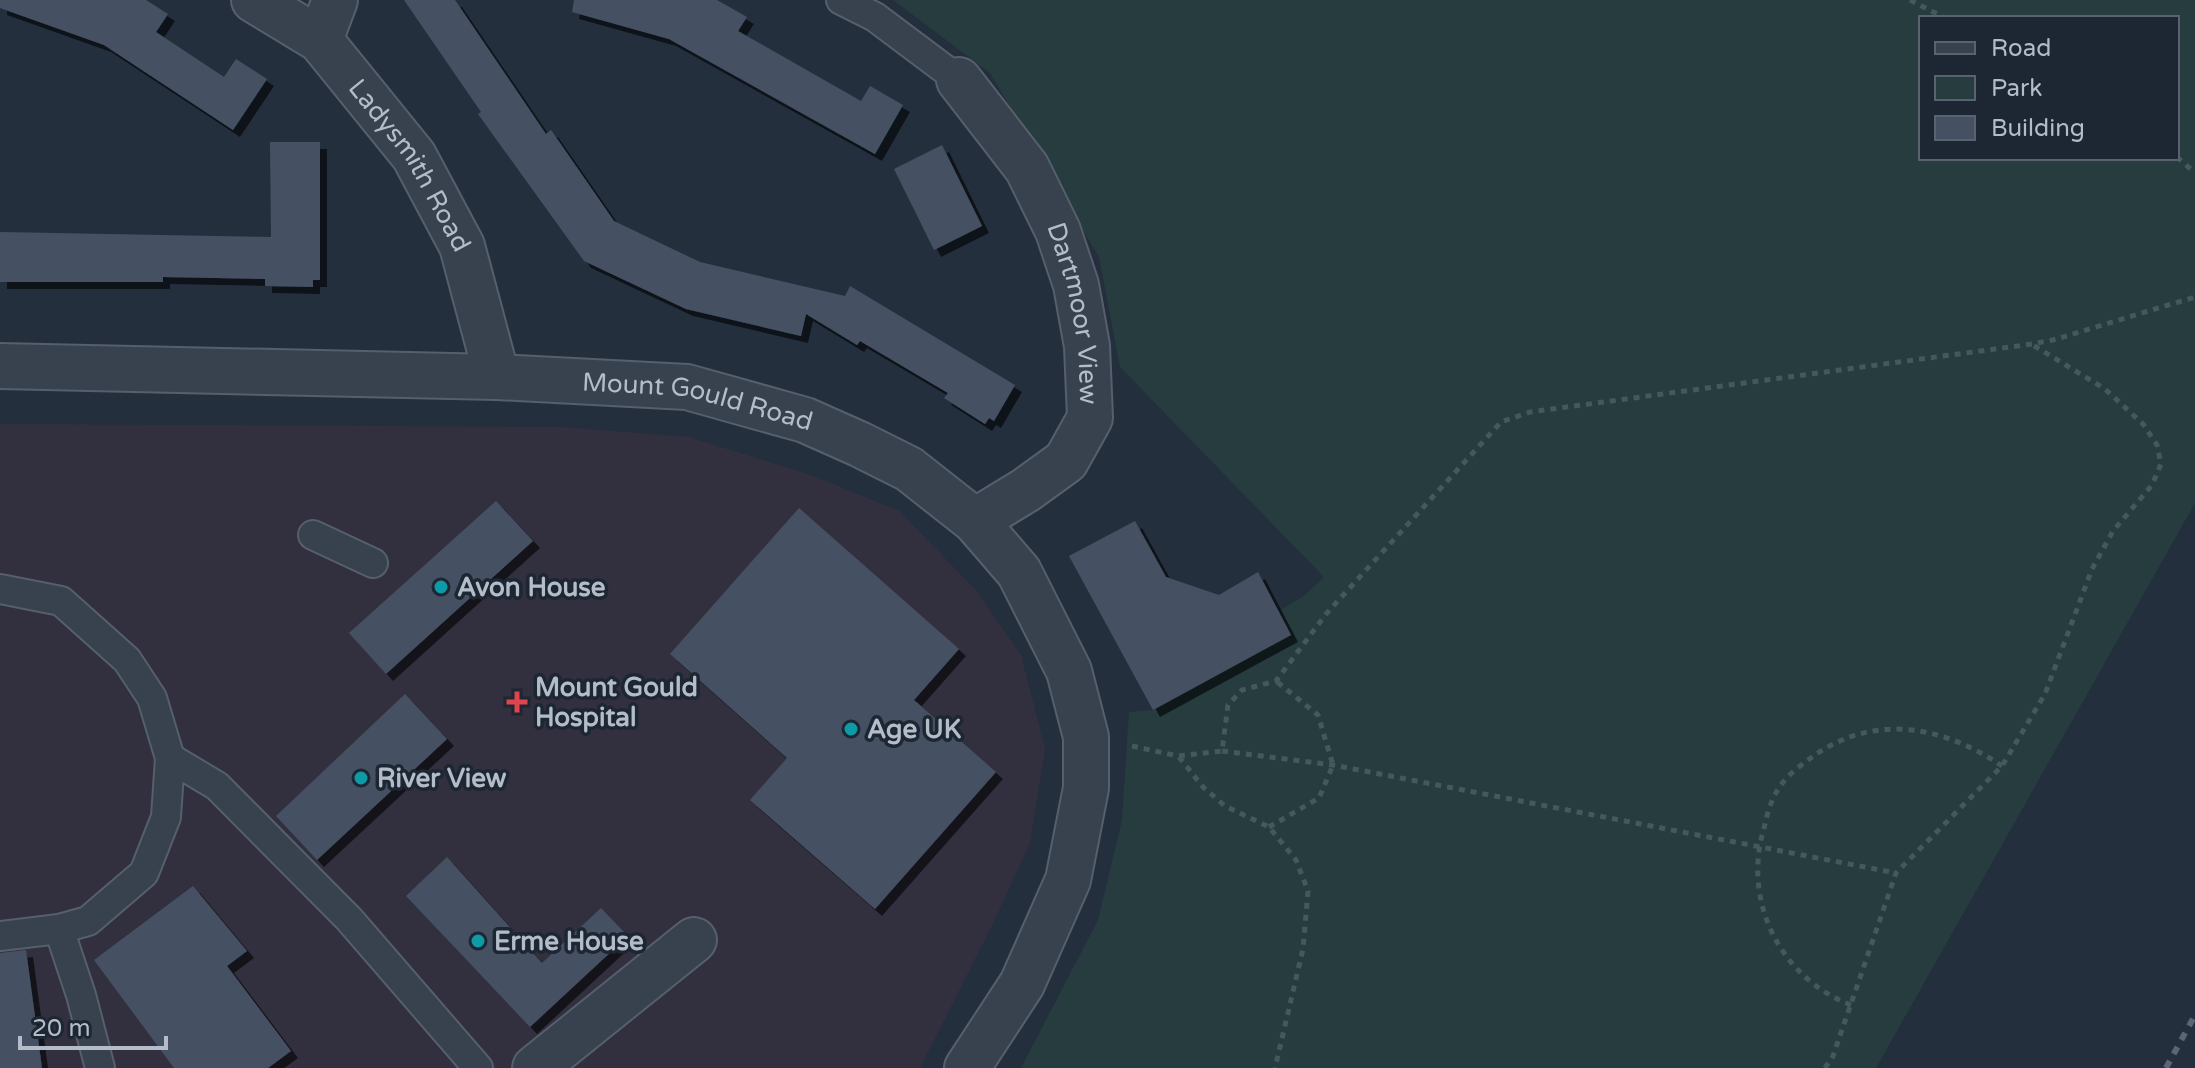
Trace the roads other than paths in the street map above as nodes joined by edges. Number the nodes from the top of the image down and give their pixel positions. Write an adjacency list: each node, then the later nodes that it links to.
1 (254, 0): 4 (street, Ladysmith Road)
2 (335, 0): 4 (street)
3 (841, 0): 5 (lane)
4 (320, 40): 7 (street, Ladysmith Road)
5 (959, 80): 8 (street, Dartmoor View)
6 (0, 366): 7 (street, Mount Gould Road)
7 (497, 377): 8 (street, Mount Gould Road)
8 (975, 521): 19 (street, Mount Gould Road)
9 (313, 535): 10 (lane)
10 (373, 563)
11 (0, 589): 12 (lane)
12 (170, 758): 13 (lane); 17 (lane)
13 (59, 929): 14 (lane); 16 (lane)
14 (0, 936)
15 (694, 940): 18 (street)
16 (100, 1068)
17 (478, 1068)
18 (535, 1068)
19 (967, 1068)

